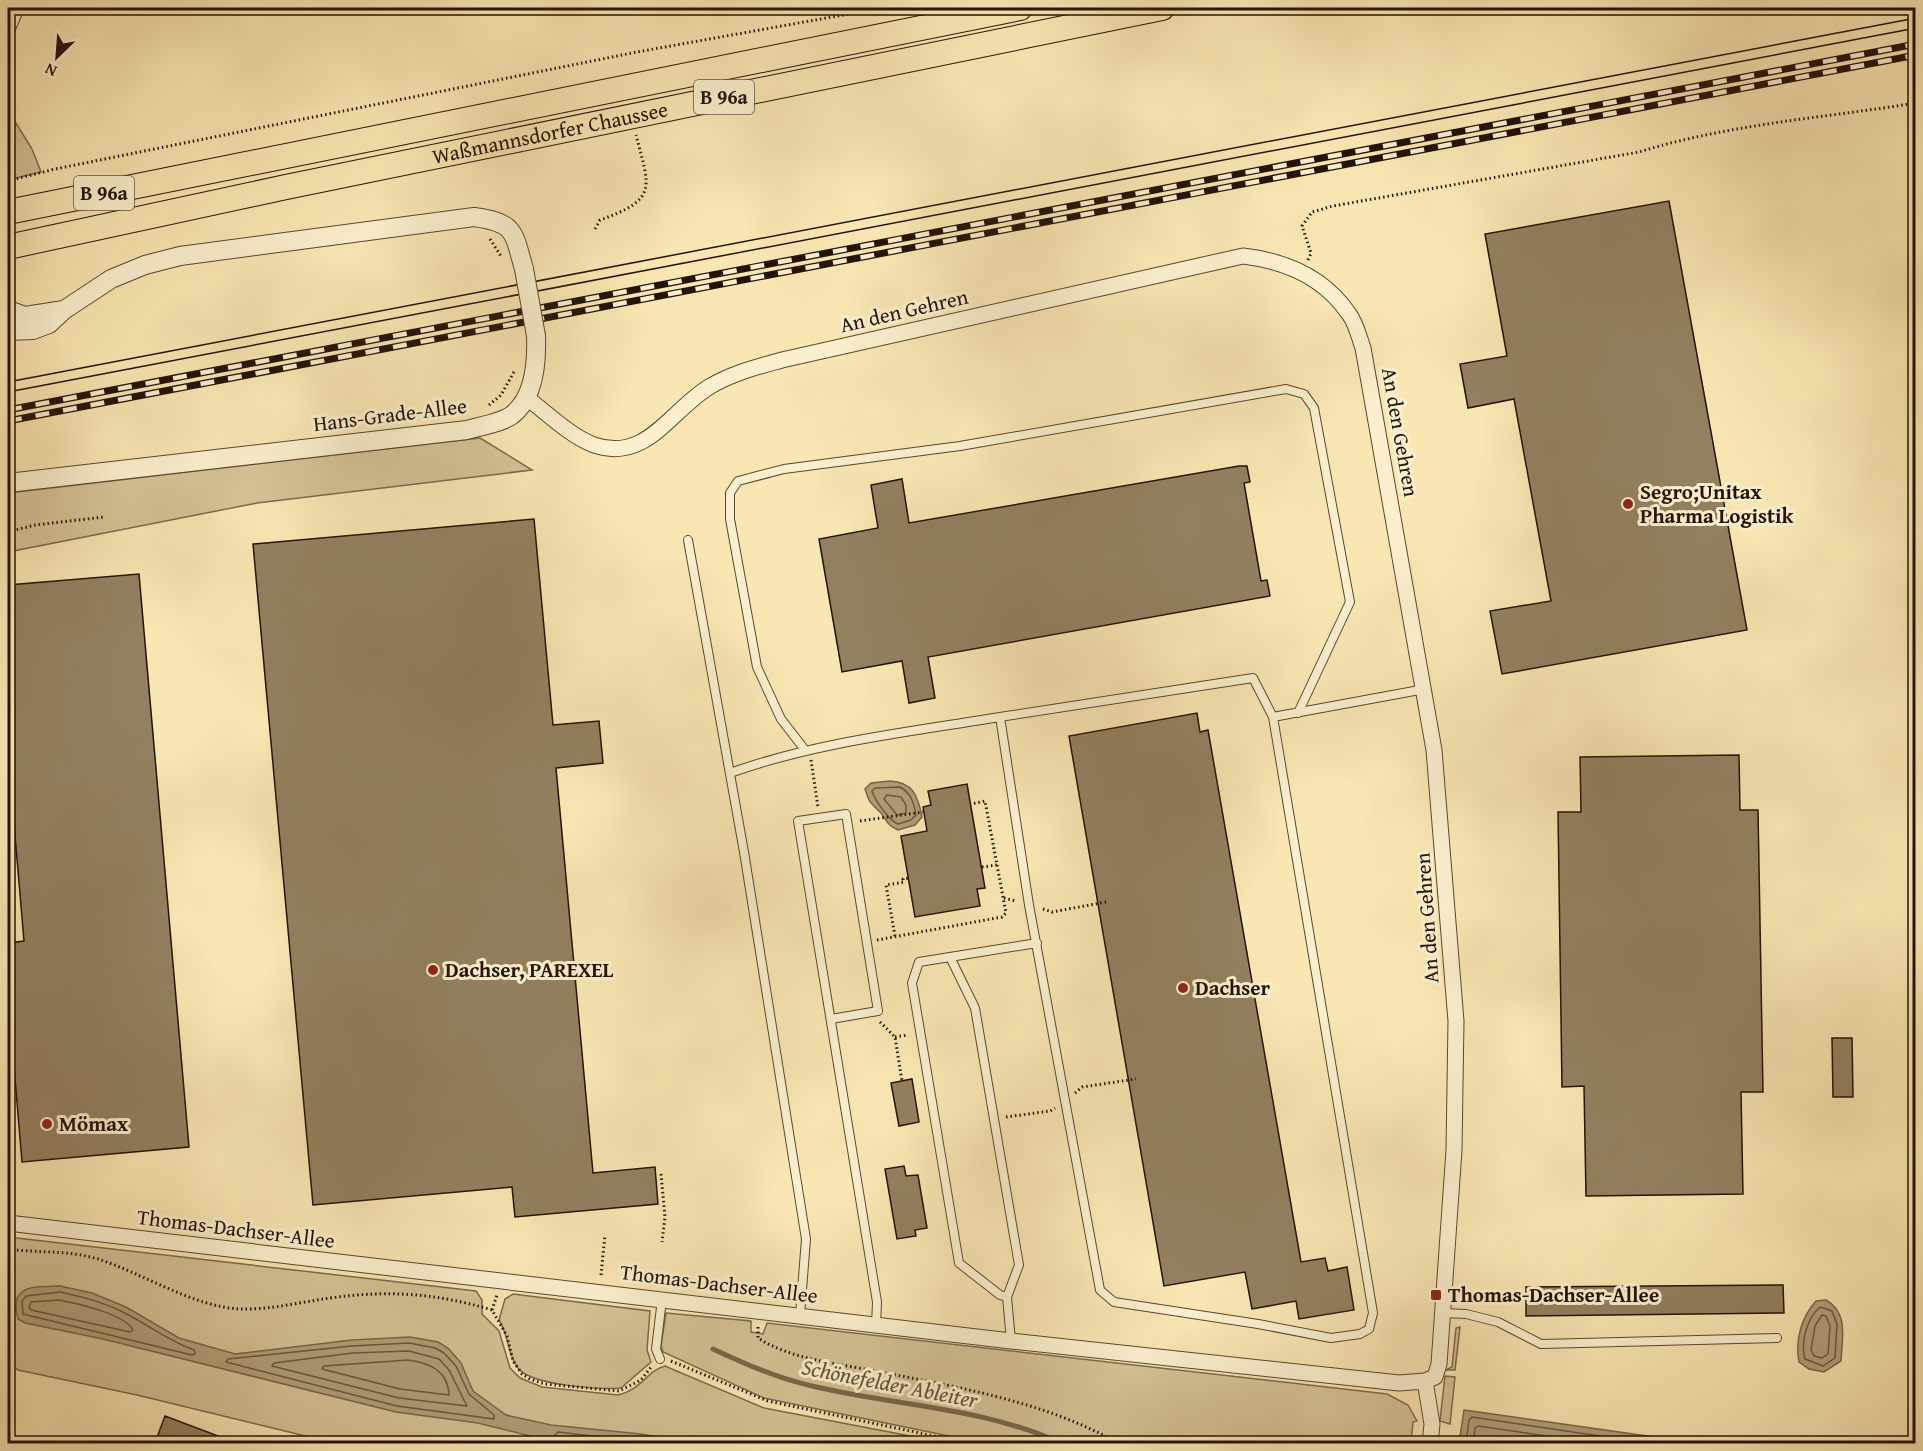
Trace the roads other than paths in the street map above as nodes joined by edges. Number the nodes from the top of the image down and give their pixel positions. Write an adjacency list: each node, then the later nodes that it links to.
1 (20, 8): 4 (lane)
2 (1020, 8): 5 (main road, Waßmannsdorfer Chaussee / B 96a)
3 (1162, 8): 6 (main road, Waßmannsdorfer Chaussee / B 96a)
4 (8, 36)
5 (8, 212)
6 (8, 247)
7 (8, 310): 8 (street)
8 (64, 310): 9 (street); 10 (street, bridge)
9 (8, 331)
10 (527, 398): 11 (street, Hans-Grade-Allee); 13 (street, An den Gehren)
11 (8, 483)
12 (688, 540): 18 (lane)
13 (1426, 689): 14 (lane); 25 (street, An den Gehren)
14 (1298, 712): 16 (lane); 17 (lane)
15 (1000, 717): 16 (lane); 17 (lane); 19 (lane)
16 (1273, 717): 19 (lane)
17 (807, 749): 18 (lane)
18 (730, 773): 26 (lane)
19 (1036, 943): 20 (lane)
20 (950, 957): 23 (lane); 23 (lane)
21 (831, 1019): 21 (lane); 27 (lane)
22 (8, 1224): 24 (street, Thomas-Dachser-Allee)
23 (1007, 1297): 29 (lane)
24 (662, 1298): 26 (street, Thomas-Dachser-Allee); 30 (lane)
25 (1444, 1313): 28 (lane); 31 (street, An den Gehren)
26 (800, 1315): 27 (street, Thomas-Dachser-Allee)
27 (876, 1325): 29 (street, Thomas-Dachser-Allee)
28 (1777, 1338)
29 (1011, 1341): 31 (street, Thomas-Dachser-Allee)
30 (660, 1359)
31 (1425, 1381): 32 (street)
32 (1430, 1443)

